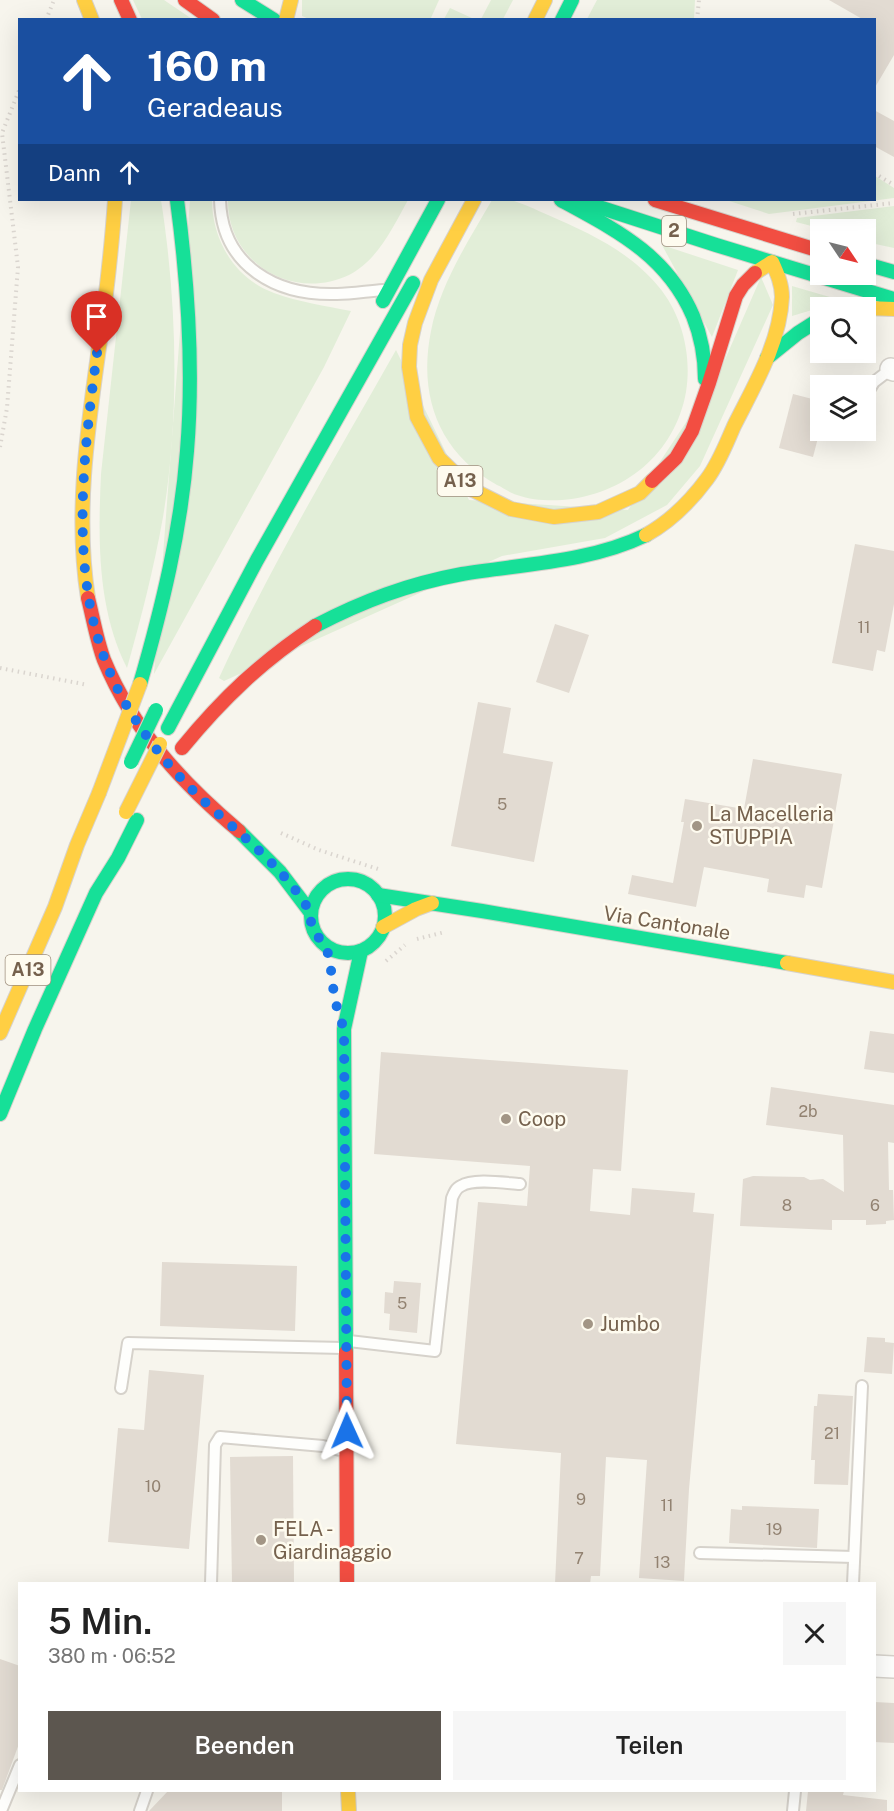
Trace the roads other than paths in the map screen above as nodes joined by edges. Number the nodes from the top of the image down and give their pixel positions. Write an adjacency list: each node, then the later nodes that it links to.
1 (84, 0): 8 (main road)
2 (185, 0): 10 (main road)
3 (242, 0): 11 (main road)
4 (291, 0): 12 (main road)
5 (545, 0): 13 (main road)
6 (572, 0): 14 (main road)
7 (122, 2): 9 (main road)
8 (91, 18)
9 (129, 18)
10 (210, 18)
11 (271, 18)
12 (286, 18)
13 (536, 18)
14 (563, 18)
15 (115, 201): 48 (main road)
16 (177, 201): 54 (main road, A13, bridge)
17 (220, 201): 32 (lane)
18 (437, 201): 32 (main road)
19 (459, 201): 26 (main road)
20 (473, 201): 41 (main road, A13)
21 (563, 201): 41 (main road, A13)
22 (580, 201): 28 (main road, 2)
23 (658, 201): 24 (main road, 2)
24 (733, 225): 25 (main road, 2); 28 (main road)
25 (804, 246): 27 (main road, 2); 28 (main road, A13)
26 (433, 248)
27 (810, 248)
28 (772, 262): 33 (main road, 2); 38 (main road); 41 (main road, A13)
29 (422, 267): 46 (main road, A13, bridge)
30 (876, 267): 31 (main road)
31 (894, 272)
32 (389, 290): 35 (main road)
33 (894, 299)
34 (876, 308): 36 (main road)
35 (378, 309)
36 (894, 309)
37 (810, 325): 38 (main road)
38 (767, 358): 44 (main road)
39 (893, 370): 40 (lane)
40 (876, 381)
41 (704, 398)
42 (159, 705): 43 (main road, bridge)
43 (126, 772)
44 (164, 775)
45 (145, 805): 46 (main road, A13)
46 (131, 816): 62 (main road, A13)
47 (97, 832): 54 (main road, A13)
48 (259, 849): 49 (main road); 55 (main road)
49 (290, 866)
50 (311, 876): 51 (main road)
51 (329, 885): 52 (main road); 55 (main road)
52 (378, 895): 53 (main road, Via Cantonale); 56 (main road)
53 (432, 903): 56 (main road); 58 (main road, Via Cantonale)
54 (55, 907): 61 (main road, A13)
55 (311, 913): 57 (main road)
56 (383, 927): 57 (main road)
57 (361, 951): 60 (main road)
58 (894, 982)
59 (335, 998): 60 (main road)
60 (344, 1029): 64 (main road)
61 (0, 1033)
62 (0, 1114)
63 (520, 1184): 64 (lane)
64 (346, 1345): 66 (lane); 67 (main road)
65 (862, 1386): 69 (lane)
66 (121, 1389)
67 (347, 1451): 70 (lane); 71 (main road)
68 (700, 1553): 69 (lane)
69 (854, 1557): 72 (lane)
70 (211, 1582)
71 (346, 1582)
72 (853, 1582)
73 (876, 1666): 74 (street)
74 (894, 1667)
75 (18, 1771): 79 (lane)
76 (147, 1792): 80 (lane)
77 (348, 1792): 81 (main road)
78 (795, 1792): 82 (lane)
79 (1, 1811)
80 (140, 1811)
81 (349, 1811)
82 (793, 1811)

